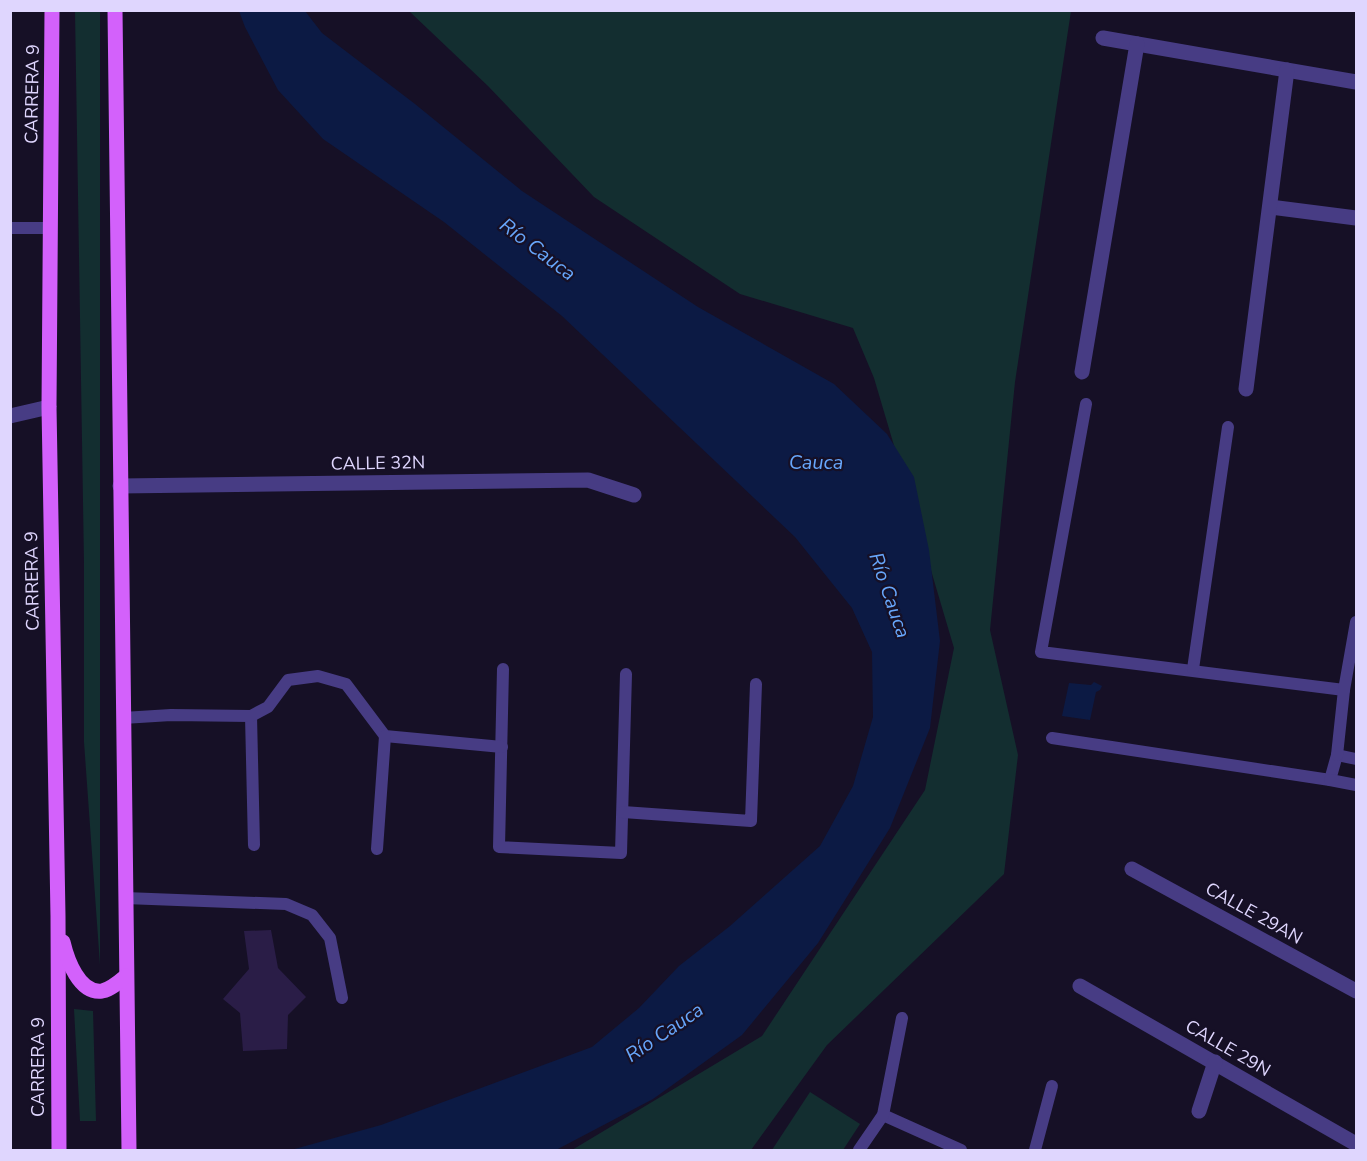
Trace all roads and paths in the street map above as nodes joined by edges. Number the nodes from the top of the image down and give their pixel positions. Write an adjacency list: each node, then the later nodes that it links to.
1 (52, 10): 10 (main road, CARRERA 9)
2 (115, 10): 17 (main road)
3 (1103, 38): 4 (street)
4 (1137, 44): 5 (street); 11 (street)
5 (1287, 70): 6 (street); 7 (street)
6 (1356, 82)
7 (1270, 207): 8 (street); 12 (street)
8 (1356, 218)
9 (10, 228): 10 (lane)
10 (50, 228): 14 (main road, CARRERA 9)
11 (1082, 372)
12 (1246, 389)
13 (1086, 404): 21 (lane)
14 (49, 407): 15 (street); 39 (main road, CARRERA 9)
15 (10, 416)
16 (1228, 427): 21 (lane)
17 (120, 486): 18 (street, CALLE 32N); 26 (main road)
18 (634, 495)
19 (1356, 622): 24 (lane)
20 (503, 669): 29 (lane)
21 (1193, 669): 24 (lane)
22 (626, 675): 34 (lane)
23 (756, 684): 34 (lane)
24 (1344, 690): 30 (lane)
25 (251, 716): 26 (lane); 27 (lane); 35 (lane)
26 (123, 717): 38 (main road)
27 (385, 736): 29 (lane); 36 (lane)
28 (1053, 738): 32 (lane)
29 (502, 747): 34 (lane)
30 (1336, 755): 31 (lane); 32 (lane)
31 (1356, 759)
32 (1330, 780): 33 (lane)
33 (1356, 785)
34 (622, 812)
35 (254, 845)
36 (377, 849)
37 (1132, 869): 42 (street, CALLE 29AN)
38 (125, 898): 40 (main road); 43 (lane)
39 (58, 916): 40 (main road); 50 (main road, CARRERA 9)
40 (126, 976): 51 (main road)
41 (1080, 986): 45 (street, CALLE 29N)
42 (1356, 991)
43 (342, 998)
44 (902, 1018): 48 (lane)
45 (1215, 1062): 47 (street); 49 (street, CALLE 29N)
46 (1052, 1086): 54 (lane)
47 (1199, 1111)
48 (883, 1115): 52 (lane); 53 (lane)
49 (1356, 1144)
50 (59, 1150)
51 (129, 1150)
52 (859, 1150)
53 (961, 1150)
54 (1035, 1150)

